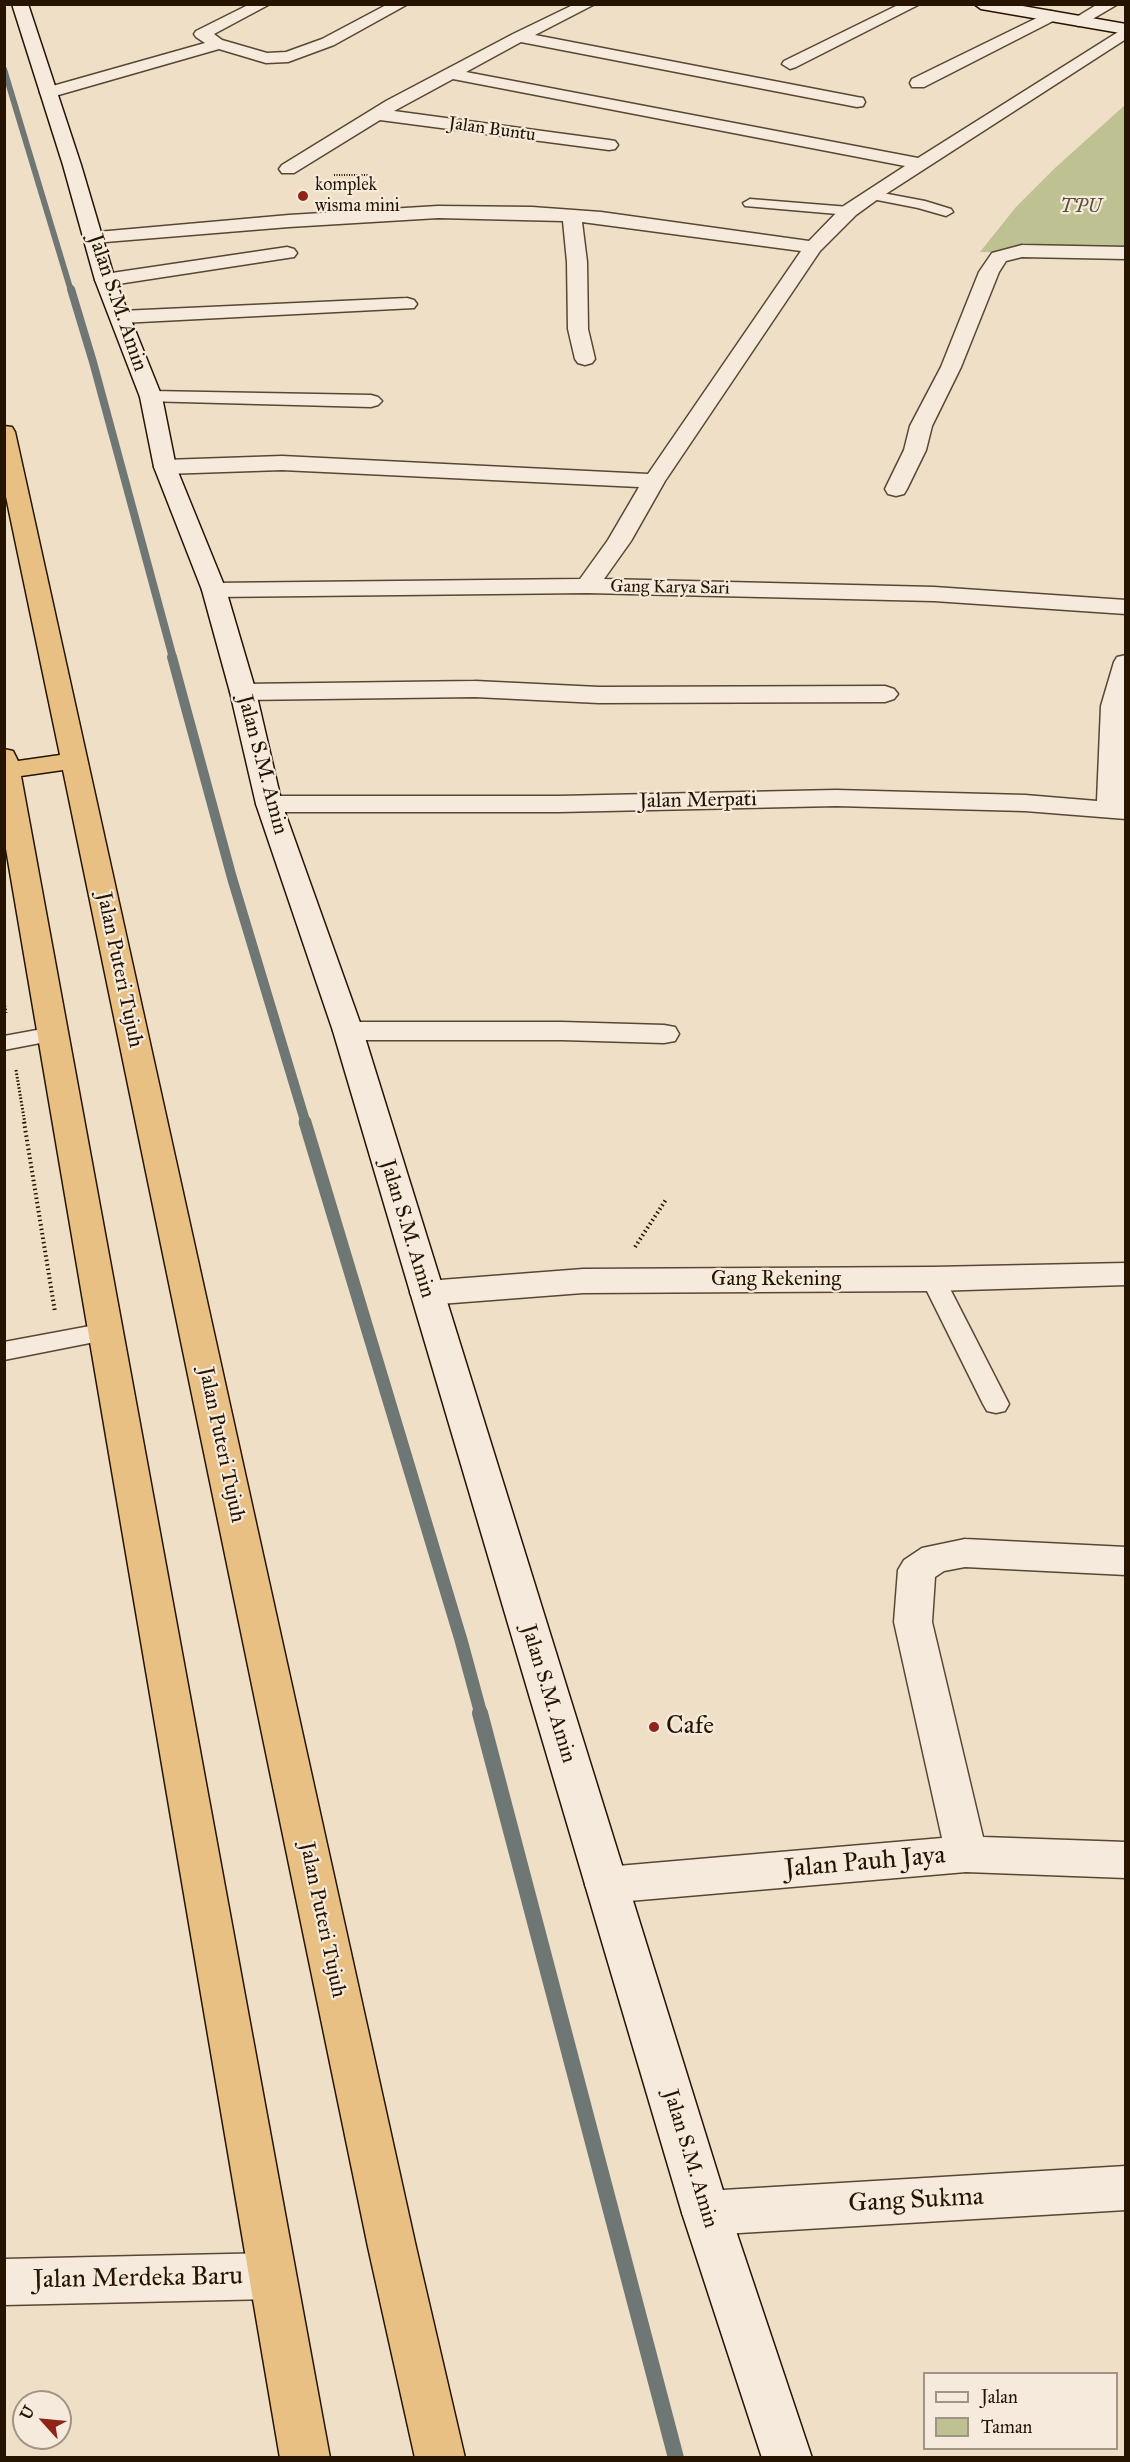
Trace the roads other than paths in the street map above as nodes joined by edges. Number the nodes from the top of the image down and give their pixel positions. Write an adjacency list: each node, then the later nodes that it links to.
1 (262, 4): 12 (street)
2 (401, 4): 12 (street)
3 (588, 4): 11 (street)
4 (913, 4): 13 (street)
5 (981, 4): 8 (street)
6 (1112, 4): 9 (street)
7 (23, 5): 16 (street, Jalan S.M. Amin)
8 (1051, 16): 9 (street); 15 (street)
9 (1078, 21): 10 (street)
10 (1125, 31): 20 (street)
11 (519, 37): 14 (street); 17 (street)
12 (219, 44): 16 (street)
13 (790, 64)
14 (452, 74): 18 (street); 20 (street)
15 (918, 82)
16 (48, 93): 27 (street, Jalan S.M. Amin)
17 (857, 102)
18 (376, 114): 19 (street, Jalan Buntu); 21 (street)
19 (609, 145)
20 (919, 163): 22 (street)
21 (288, 169)
22 (872, 195): 24 (street); 25 (lane)
23 (750, 203): 24 (lane)
24 (849, 211): 28 (street)
25 (946, 212)
26 (572, 216): 27 (street); 28 (street); 34 (street)
27 (93, 237): 31 (street, Jalan S.M. Amin)
28 (813, 247): 39 (street)
29 (287, 253): 31 (street)
30 (1125, 253): 40 (street)
31 (105, 280): 33 (street, Jalan S.M. Amin)
32 (407, 304): 33 (street)
33 (121, 317): 35 (street, Jalan S.M. Amin)
34 (585, 359)
35 (151, 397): 36 (street); 38 (street, Jalan S.M. Amin)
36 (371, 401)
37 (4, 432): 47 (highway, Jalan Puteri Tujuh)
38 (165, 467): 39 (street); 42 (street, Jalan S.M. Amin)
39 (654, 481): 41 (street)
40 (896, 489)
41 (587, 586): 42 (street, Gang Karya Sari); 43 (street, Gang Karya Sari)
42 (214, 590): 45 (street, Jalan S.M. Amin)
43 (1125, 607)
44 (1125, 662): 50 (street)
45 (243, 692): 46 (street); 49 (street, Jalan S.M. Amin)
46 (885, 694)
47 (75, 761): 48 (highway); 70 (highway, Jalan Puteri Tujuh)
48 (6, 764): 52 (highway)
49 (269, 804): 50 (street, Jalan Merpati); 51 (street, Jalan S.M. Amin)
50 (1118, 810)
51 (348, 1031): 53 (street); 57 (street, Jalan S.M. Amin)
52 (53, 1034): 54 (lane); 58 (highway)
53 (664, 1034)
54 (8, 1042)
55 (1125, 1274): 56 (street, Gang Rekening)
56 (933, 1279): 57 (street, Gang Rekening); 60 (lane)
57 (427, 1293): 64 (street, Jalan S.M. Amin)
58 (106, 1332): 59 (lane); 67 (highway)
59 (4, 1351)
60 (996, 1404)
61 (1125, 1561): 62 (street)
62 (966, 1854): 63 (street, Jalan Pauh Jaya); 64 (street, Jalan Pauh Jaya)
63 (1125, 1860)
64 (606, 1885): 66 (street, Jalan S.M. Amin)
65 (1125, 2188): 66 (street, Gang Sukma)
66 (706, 2213): 71 (street, Jalan S.M. Amin)
67 (272, 2276): 68 (street, Jalan Merdeka Baru); 69 (highway)
68 (4, 2282)
69 (305, 2457)
70 (440, 2457)
71 (787, 2457)

